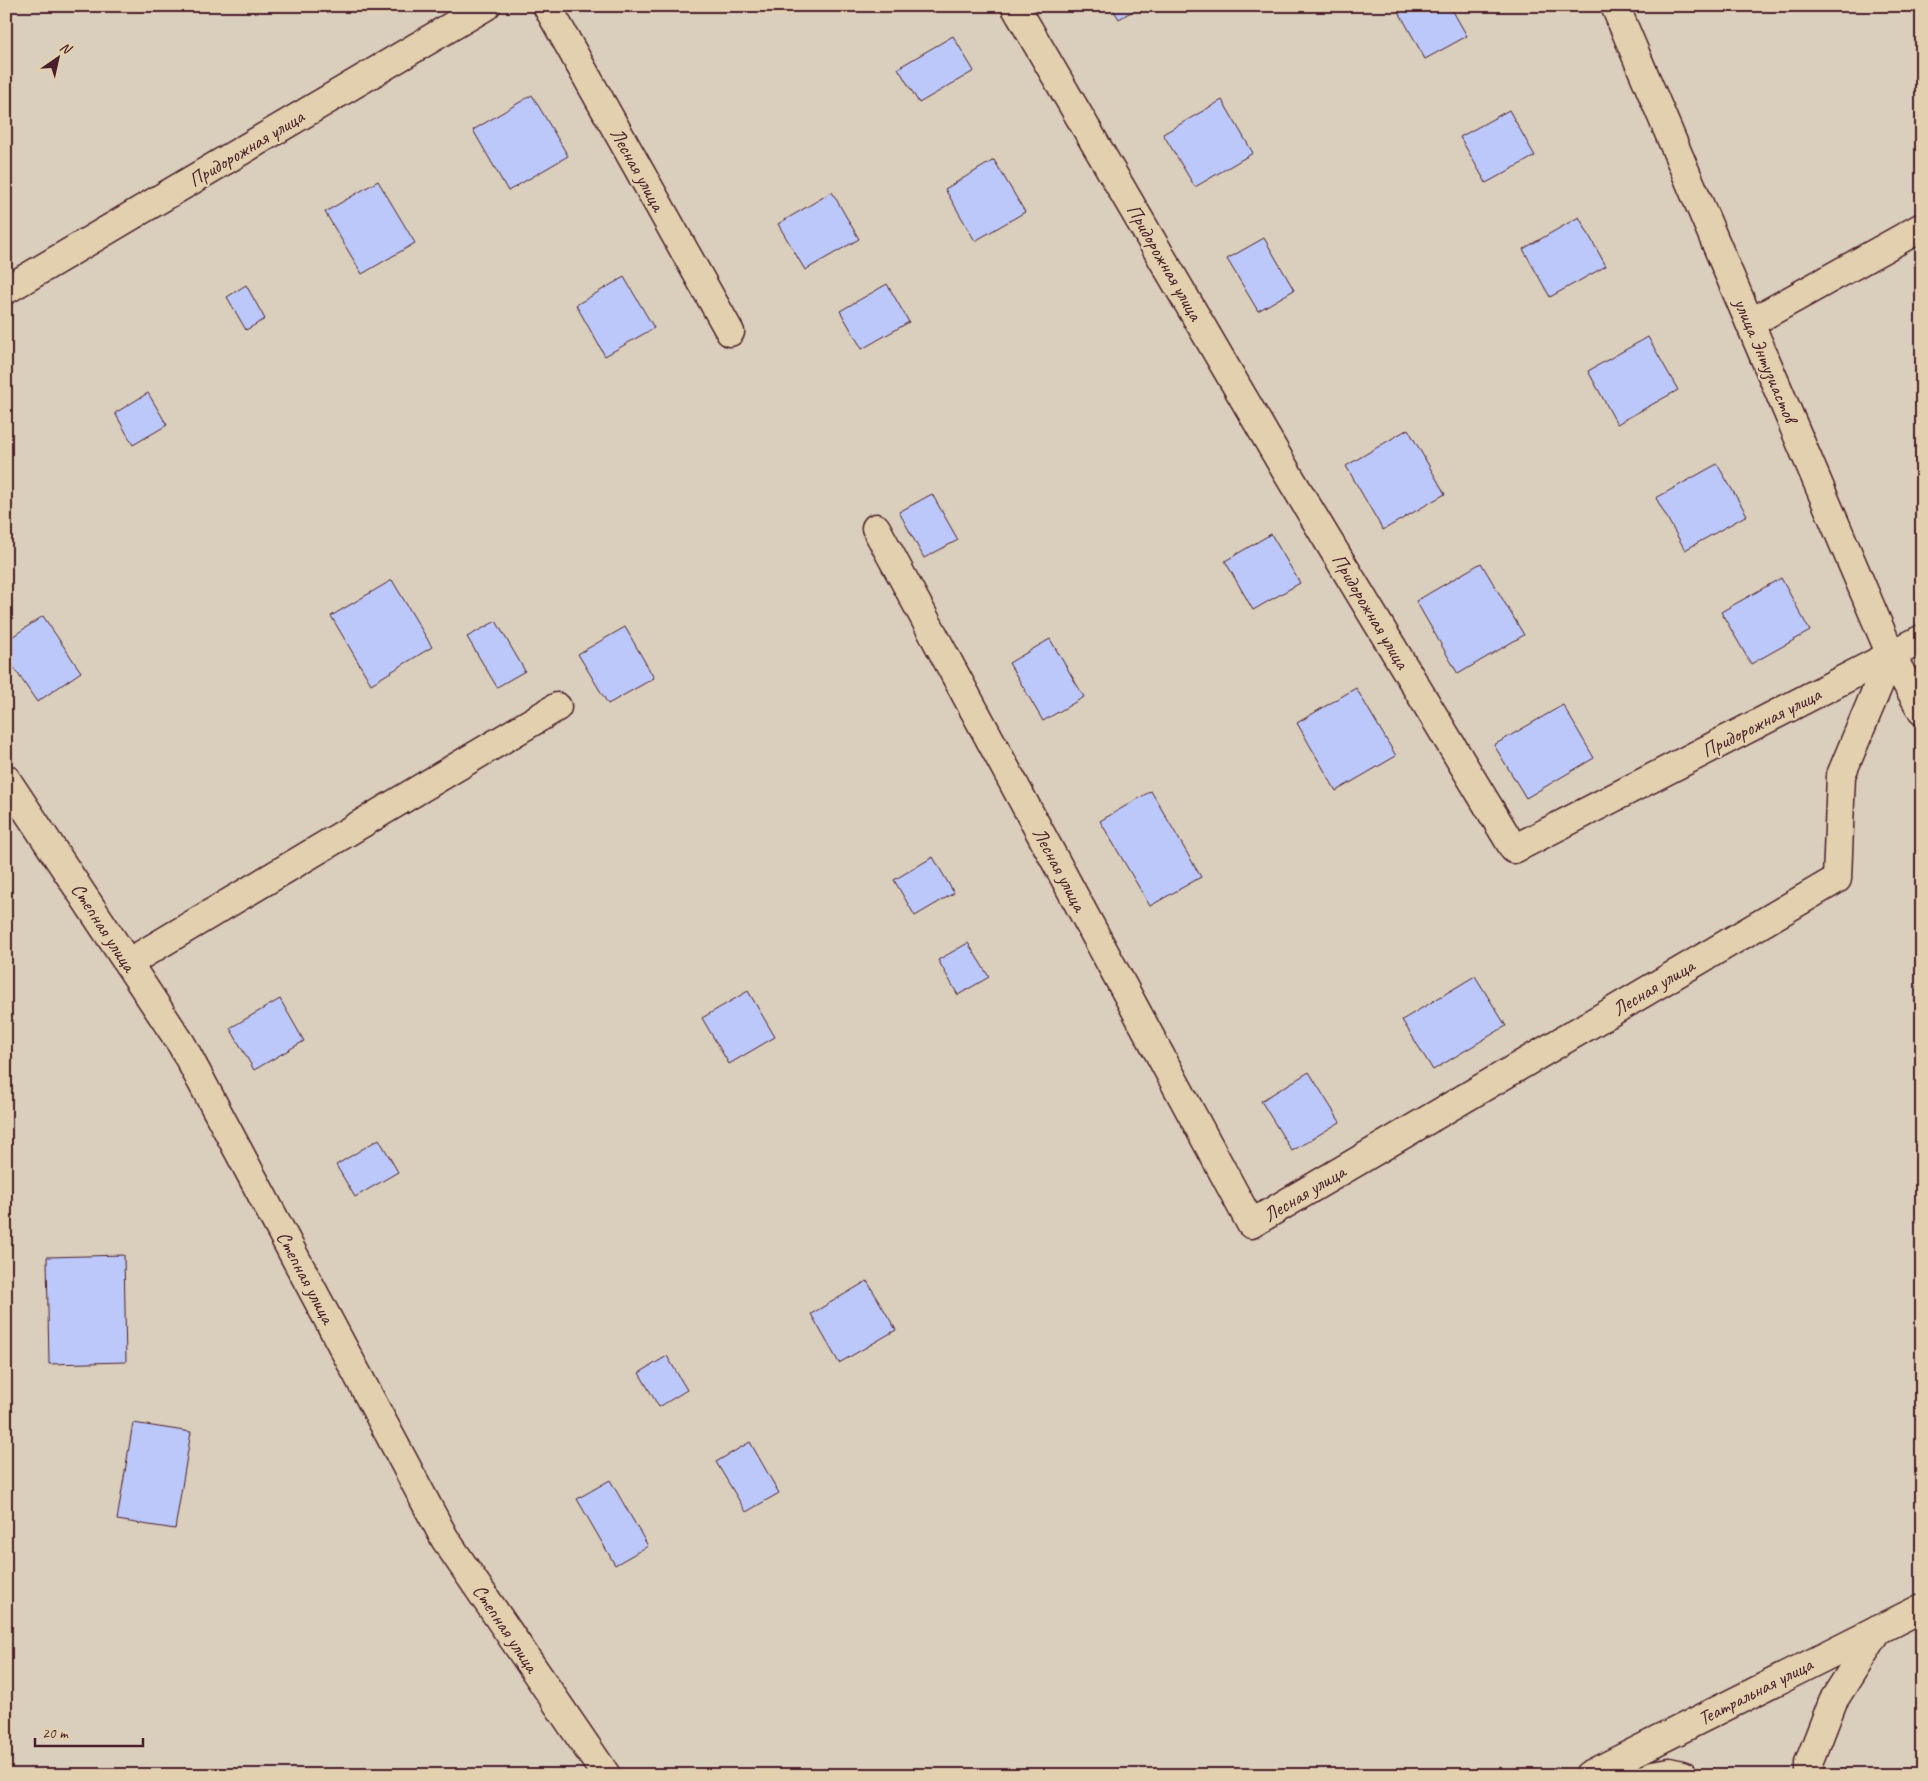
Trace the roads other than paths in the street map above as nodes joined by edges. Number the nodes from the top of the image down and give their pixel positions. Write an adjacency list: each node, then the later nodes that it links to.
1 (486, 6): 6 (street, Придорожная улица)
2 (547, 6): 8 (street, Лесная улица)
3 (1015, 6): 11 (street, Придорожная улица)
4 (1615, 6): 7 (street, улица Энтузиастов)
5 (1922, 228): 7 (street)
6 (6, 290)
7 (1750, 323): 11 (street, улица Энтузиастов)
8 (730, 332)
9 (876, 528): 11 (street, Лесная улица)
10 (1922, 639): 11 (street)
11 (1891, 655): 13 (street, улица Энтузиастов)
12 (557, 707): 15 (street)
13 (1922, 711)
14 (6, 779): 15 (street, Степная улица)
15 (128, 963): 18 (street, Степная улица)
16 (1922, 1608): 17 (street, Театральная улица)
17 (1878, 1630): 19 (street, Театральная улица); 22 (street)
18 (606, 1775)
19 (1588, 1775)
20 (1653, 1775): 21 (street)
21 (1682, 1775)
22 (1809, 1775)

